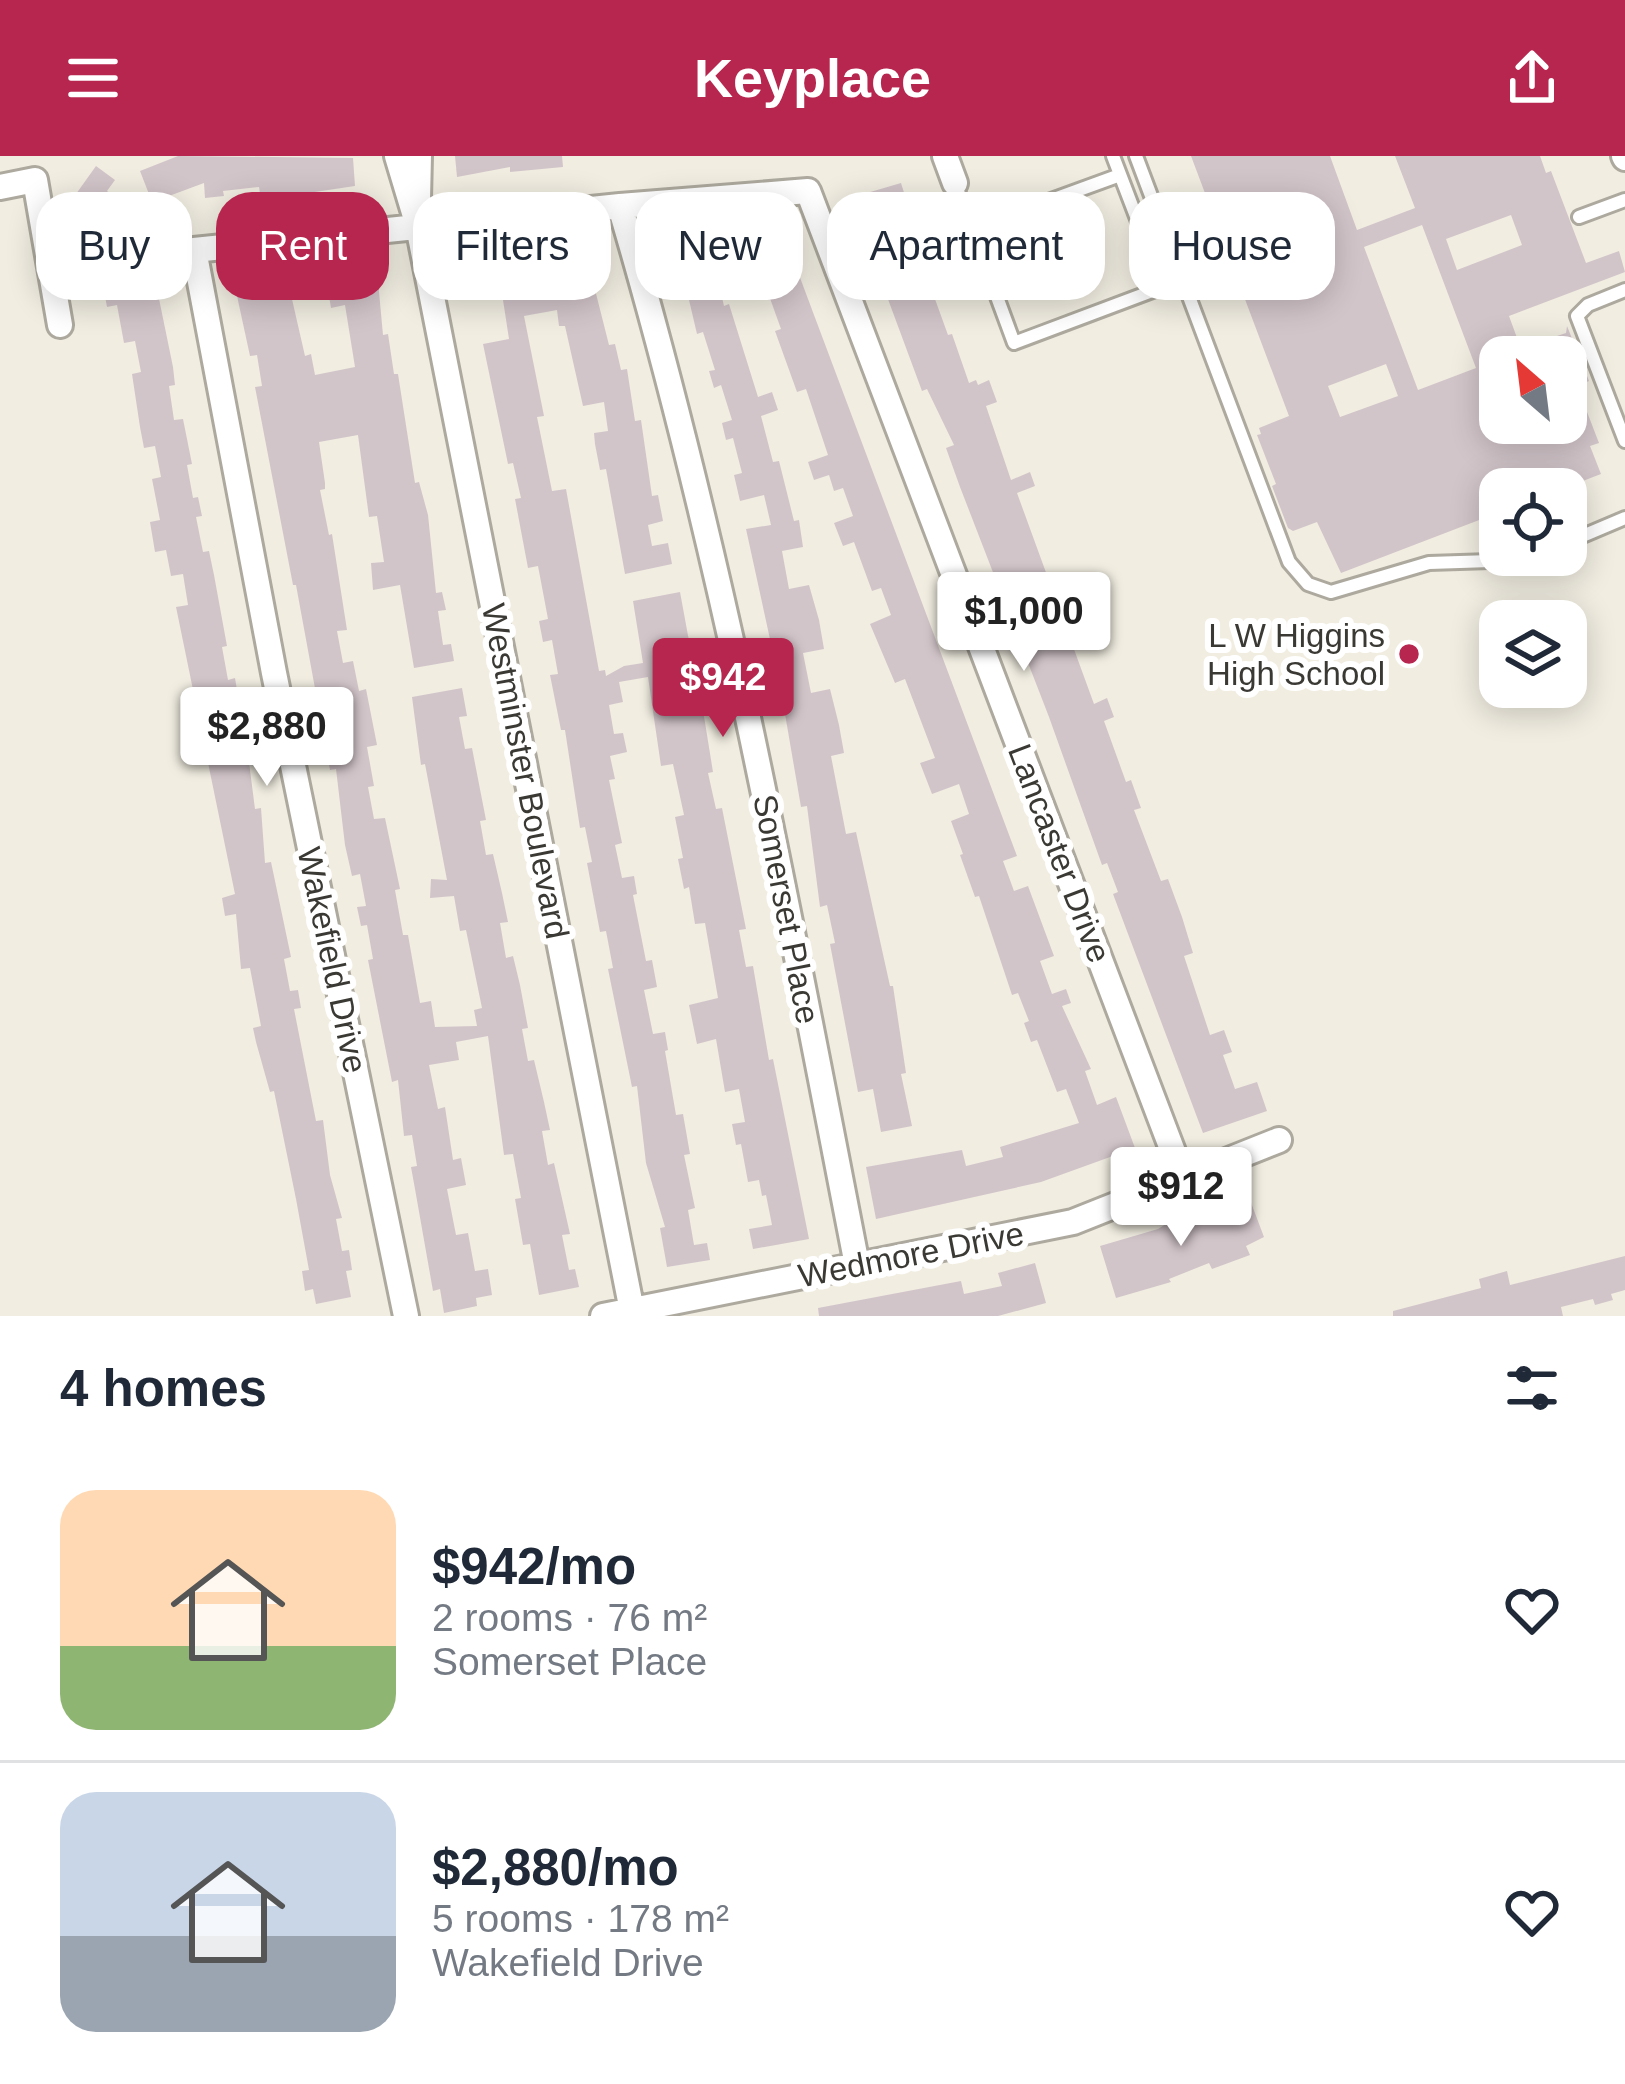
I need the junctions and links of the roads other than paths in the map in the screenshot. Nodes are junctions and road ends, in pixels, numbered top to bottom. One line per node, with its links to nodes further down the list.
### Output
1 (397, 156): 15 (street, Westminster Boulevard)
2 (419, 156): 9 (street, Westminster Boulevard)
3 (945, 156): 7 (street)
4 (1113, 156): 6 (lane)
5 (1136, 156): 25 (lane)
6 (1120, 175): 11 (lane); 20 (lane)
7 (955, 182): 10 (lane)
8 (0, 187): 21 (street)
9 (418, 192)
10 (959, 192)
11 (1073, 192)
12 (1625, 200): 16 (lane)
13 (620, 206): 14 (street); 27 (street, Lancaster Drive); 28 (street, Somerset Place)
14 (611, 207)
15 (413, 209)
16 (1580, 217)
17 (413, 227): 30 (street, Wakefield Drive)
18 (1625, 290): 22 (lane)
19 (433, 300): 29 (street, Westminster Boulevard)
20 (998, 300)
21 (60, 325)
22 (1625, 441)
23 (1625, 518): 24 (lane)
24 (1587, 534)
25 (1479, 561)
26 (1279, 1141): 27 (street, Wedmore Drive)
27 (1183, 1178): 28 (street, Wedmore Drive)
28 (857, 1265): 29 (street, Wedmore Drive)
29 (633, 1313): 31 (street, Wedmore Drive)
30 (406, 1316)
31 (603, 1316)

